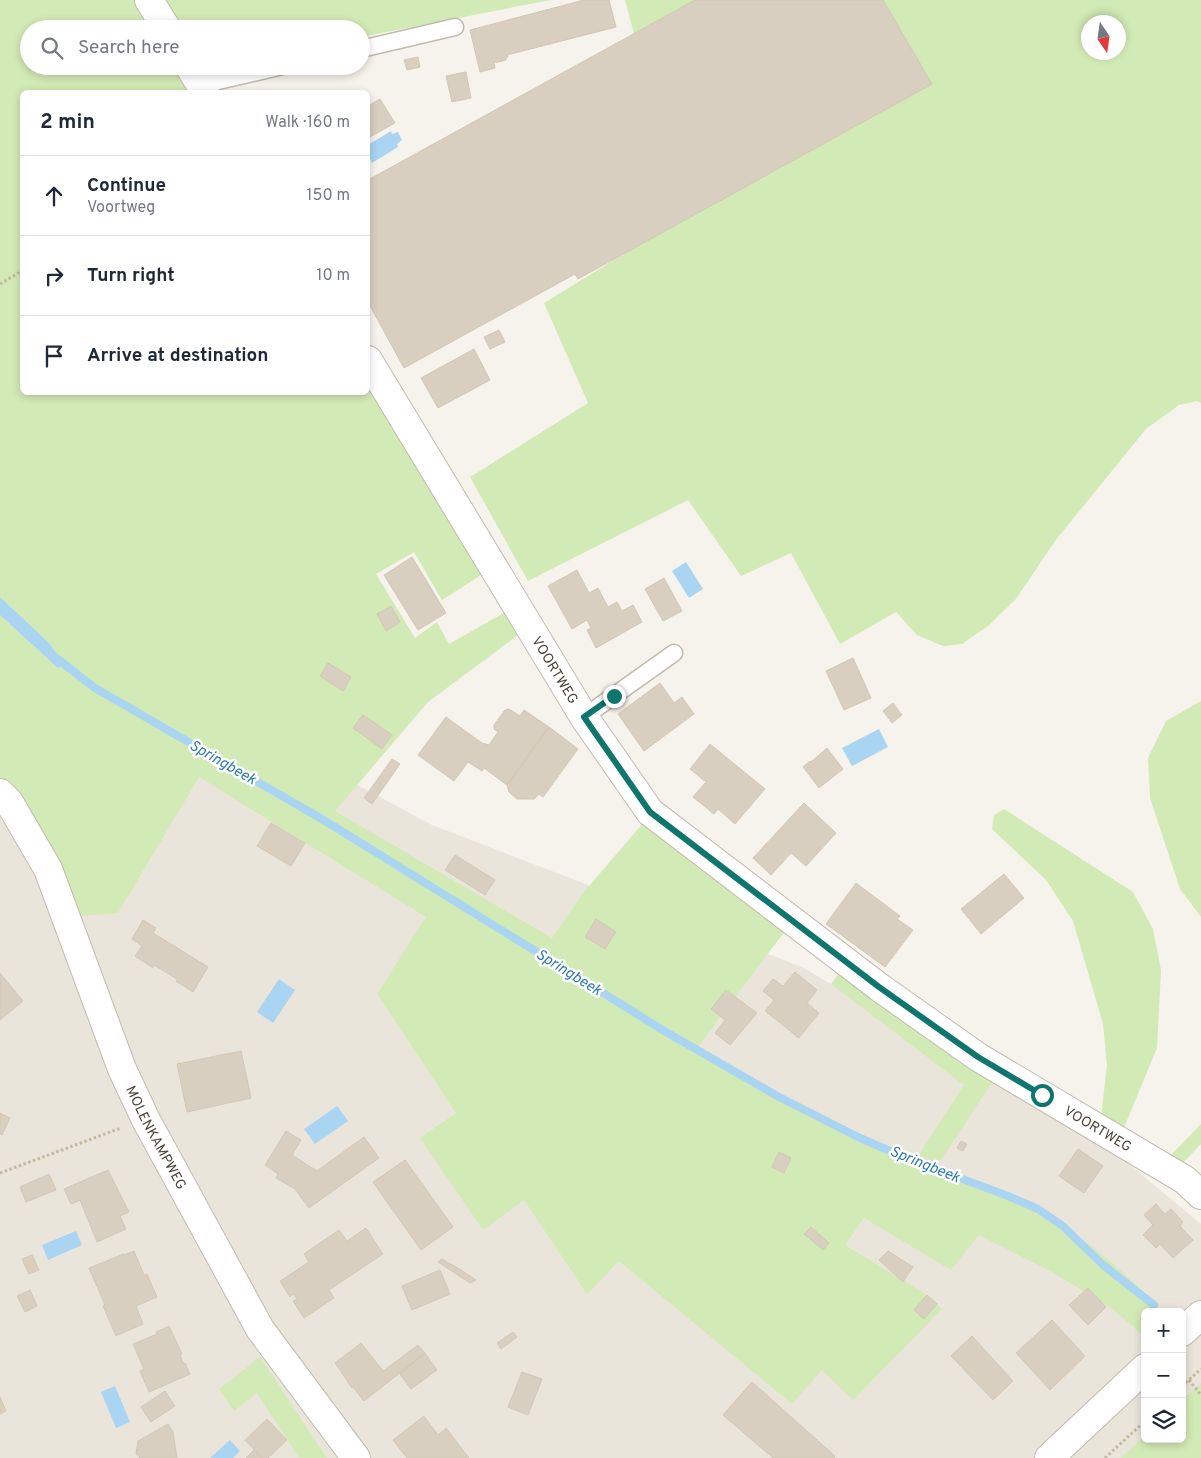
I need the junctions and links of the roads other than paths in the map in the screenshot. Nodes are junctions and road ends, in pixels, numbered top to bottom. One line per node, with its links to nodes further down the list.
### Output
1 (149, 0): 2 (street)
2 (161, 20)
3 (455, 27): 4 (lane)
4 (370, 47)
5 (232, 75): 6 (lane)
6 (198, 81)
7 (370, 363): 9 (street, VOORTWEG)
8 (674, 653): 9 (lane)
9 (584, 717): 11 (street, VOORTWEG)
10 (0, 793): 15 (street, MOLENKAMPWEG)
11 (1201, 1195)
12 (1201, 1314): 13 (street)
13 (1186, 1328)
14 (1141, 1372): 16 (street)
15 (356, 1458)
16 (1049, 1458)

